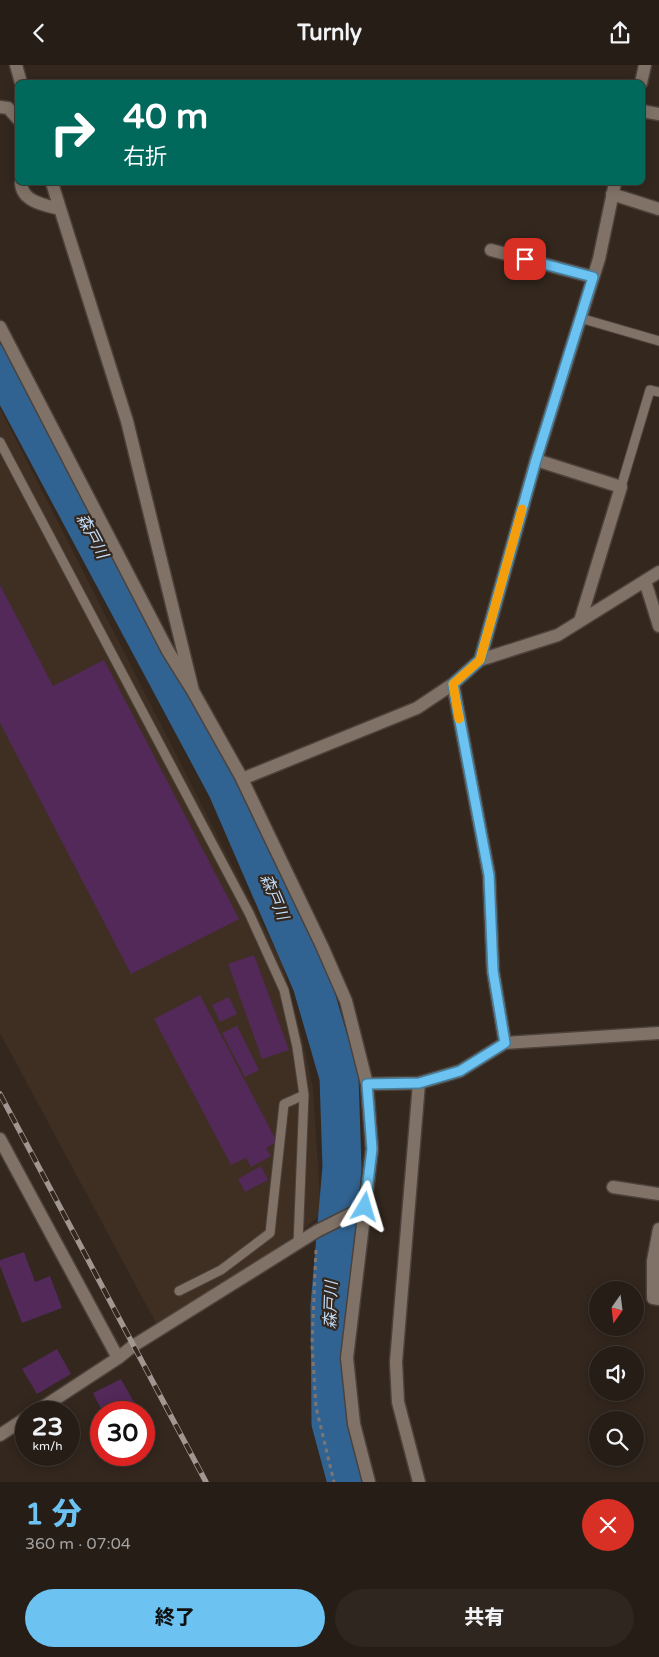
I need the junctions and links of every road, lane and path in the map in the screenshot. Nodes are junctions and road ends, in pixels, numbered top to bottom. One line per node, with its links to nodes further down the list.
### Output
1 (16, 65): 3 (street)
2 (645, 65): 4 (street)
3 (21, 80)
4 (642, 80)
5 (0, 107): 8 (street)
6 (645, 112): 7 (street)
7 (659, 114)
8 (15, 116)
9 (22, 185): 12 (street)
10 (53, 185): 12 (street)
11 (614, 188): 13 (street); 15 (street)
12 (60, 209): 29 (street)
13 (659, 209)
14 (491, 250): 15 (street)
15 (593, 277): 16 (street)
16 (580, 318): 18 (lane); 21 (street)
17 (0, 327): 29 (street)
18 (659, 341)
19 (659, 392): 22 (lane)
20 (0, 442): 35 (lane)
21 (536, 460): 22 (street); 27 (street)
22 (621, 487): 25 (street)
23 (659, 572): 24 (street)
24 (645, 581): 25 (street); 26 (street)
25 (580, 621): 27 (street)
26 (659, 626)
27 (480, 660): 28 (street)
28 (453, 684): 30 (street); 32 (street)
29 (193, 691): 30 (street)
30 (244, 782): 34 (street)
31 (659, 1033): 32 (street)
32 (505, 1043): 33 (street)
33 (419, 1083): 34 (street); 51 (street)
34 (367, 1084): 39 (street)
35 (304, 1095): 42 (lane); 43 (lane)
36 (0, 1139): 45 (street)
37 (613, 1187): 38 (street)
38 (659, 1194)
39 (365, 1207): 41 (street); 50 (street)
40 (659, 1229): 44 (street)
41 (317, 1231): 42 (street); 49 (path)
42 (298, 1244): 45 (street)
43 (179, 1291)
44 (659, 1299)
45 (118, 1358): 46 (street)
46 (52, 1401)
47 (15, 1425): 48 (street)
48 (0, 1435)
49 (334, 1482)
50 (369, 1482)
51 (419, 1482)

